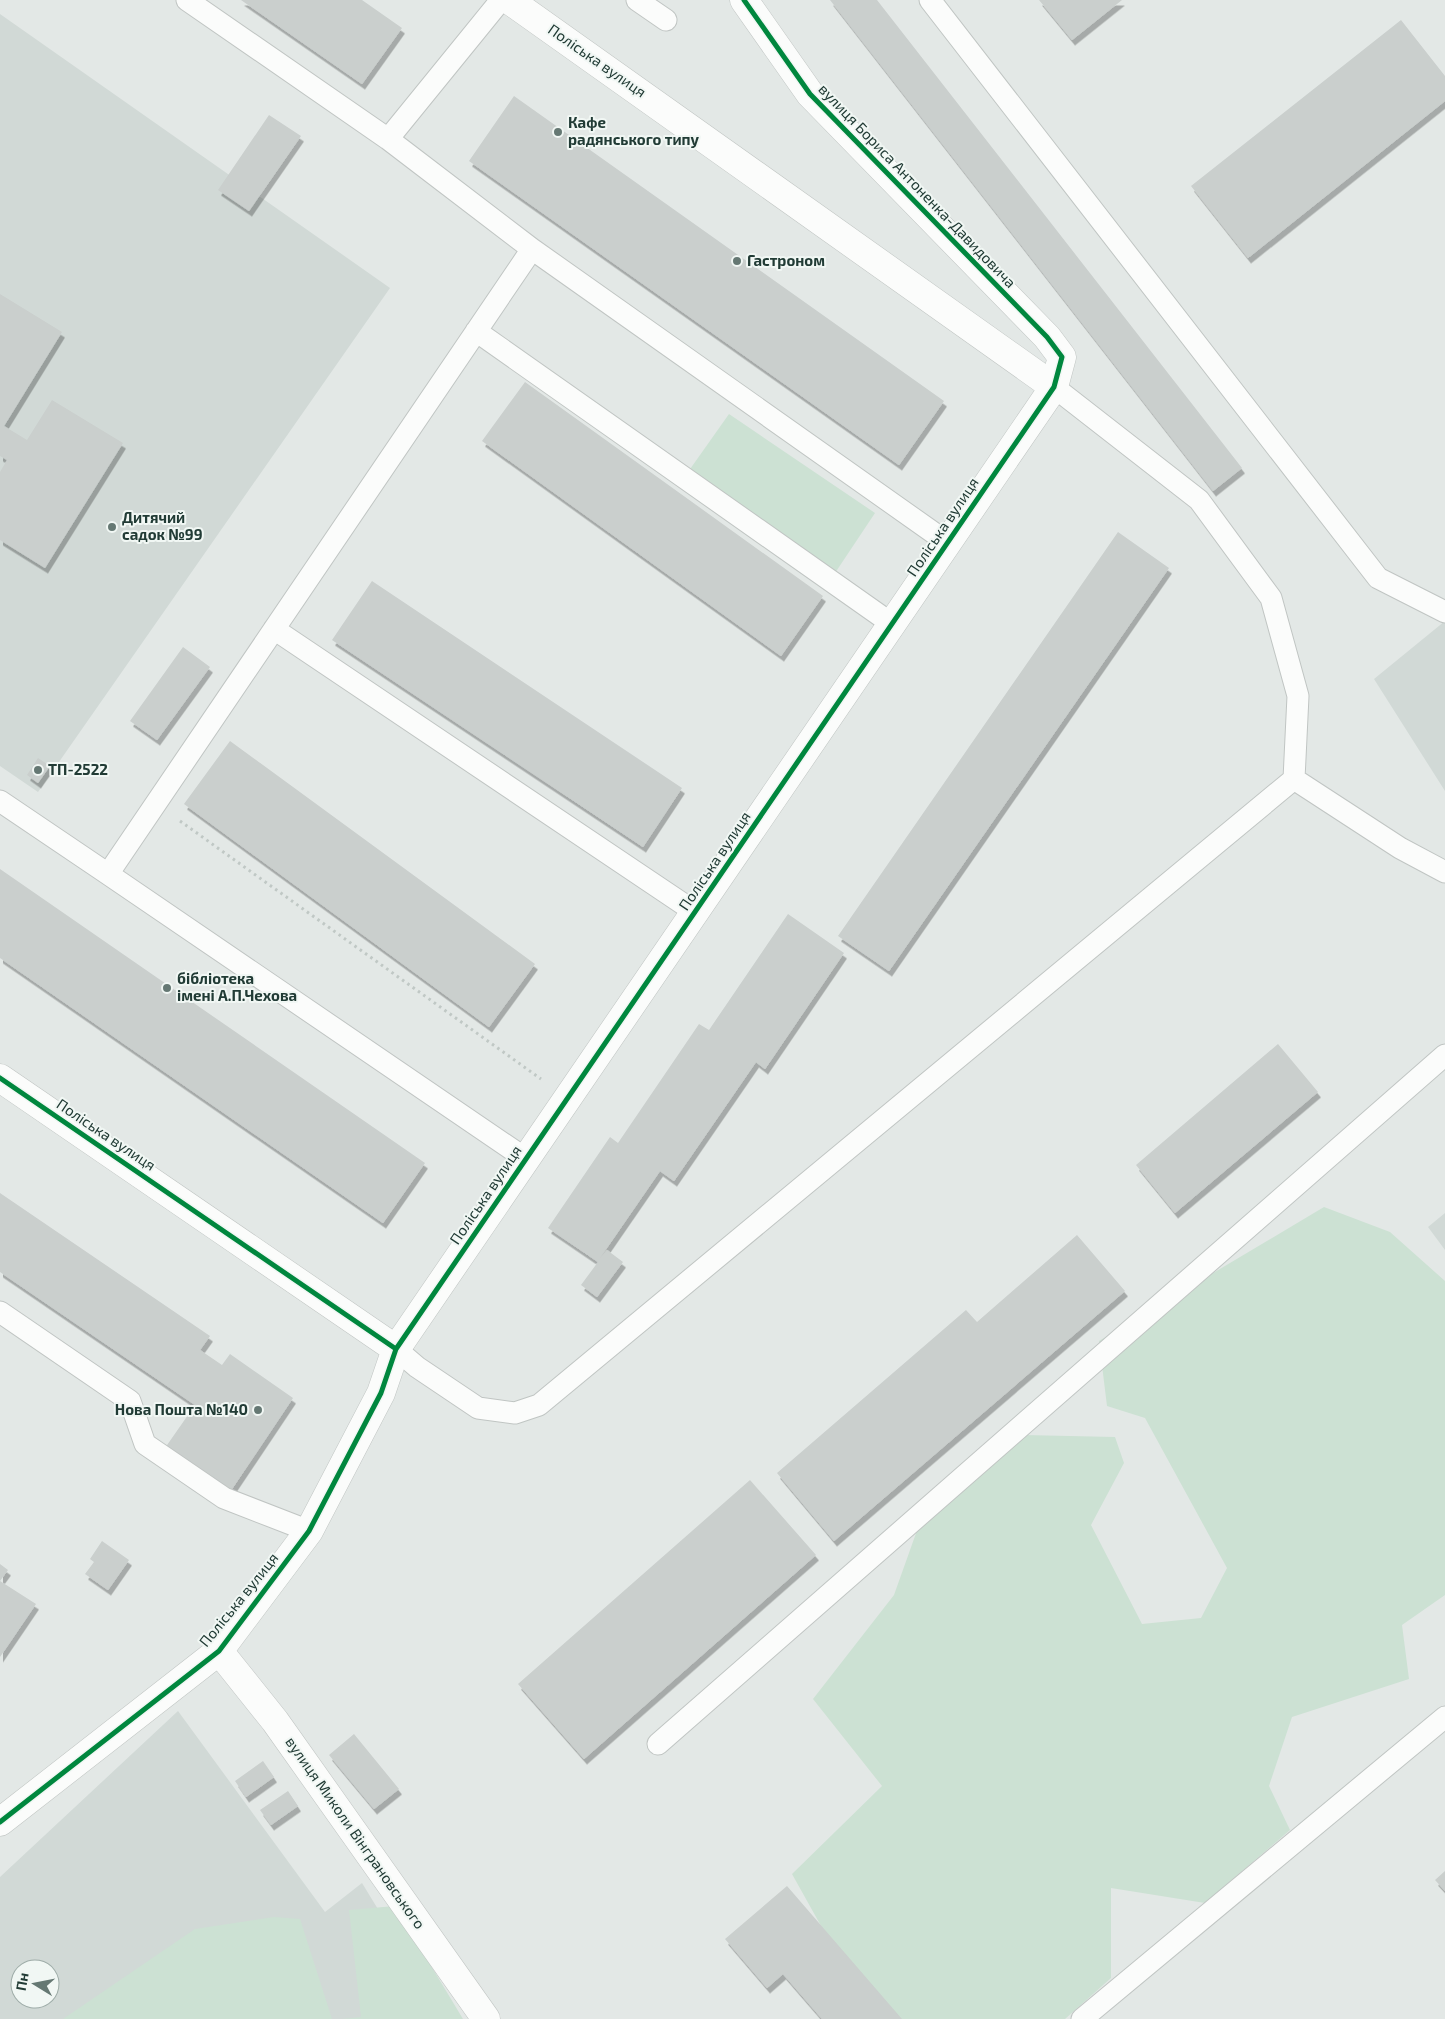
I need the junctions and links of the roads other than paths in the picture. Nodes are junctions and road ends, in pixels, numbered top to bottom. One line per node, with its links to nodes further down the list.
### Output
1 (187, 0): 8 (lane)
2 (501, 0): 8 (lane)
3 (509, 0): 11 (street, Поліська вулиця)
4 (637, 0): 7 (lane)
5 (744, 0): 11 (street, вулиця Бориса Антоненка-Давидовича)
6 (930, 0): 13 (lane)
7 (666, 20)
8 (388, 139): 9 (lane)
9 (532, 249): 10 (lane); 12 (lane)
10 (476, 331): 14 (lane); 15 (lane)
11 (1054, 387): 12 (street, Поліська вулиця); 16 (lane)
12 (948, 542): 14 (street, Поліська вулиця)
13 (1445, 612)
14 (892, 624): 20 (street, Поліська вулиця)
15 (274, 629): 19 (lane); 20 (lane)
16 (1294, 779): 18 (lane); 25 (lane)
17 (0, 801): 19 (lane)
18 (1445, 872)
19 (108, 874): 23 (lane)
20 (695, 912): 23 (street, Поліська вулиця)
21 (1445, 1055): 29 (lane)
22 (0, 1078): 25 (street, Поліська вулиця)
23 (526, 1159): 25 (street, Поліська вулиця)
24 (0, 1312): 26 (lane)
25 (396, 1349): 26 (street, Поліська вулиця)
26 (309, 1531): 27 (street, Поліська вулиця)
27 (219, 1651): 30 (street, Поліська вулиця); 31 (street, вулиця Миколи Вінграновського)
28 (1445, 1717): 32 (lane)
29 (658, 1744)
30 (0, 1822)
31 (486, 2019)
32 (1082, 2019)

